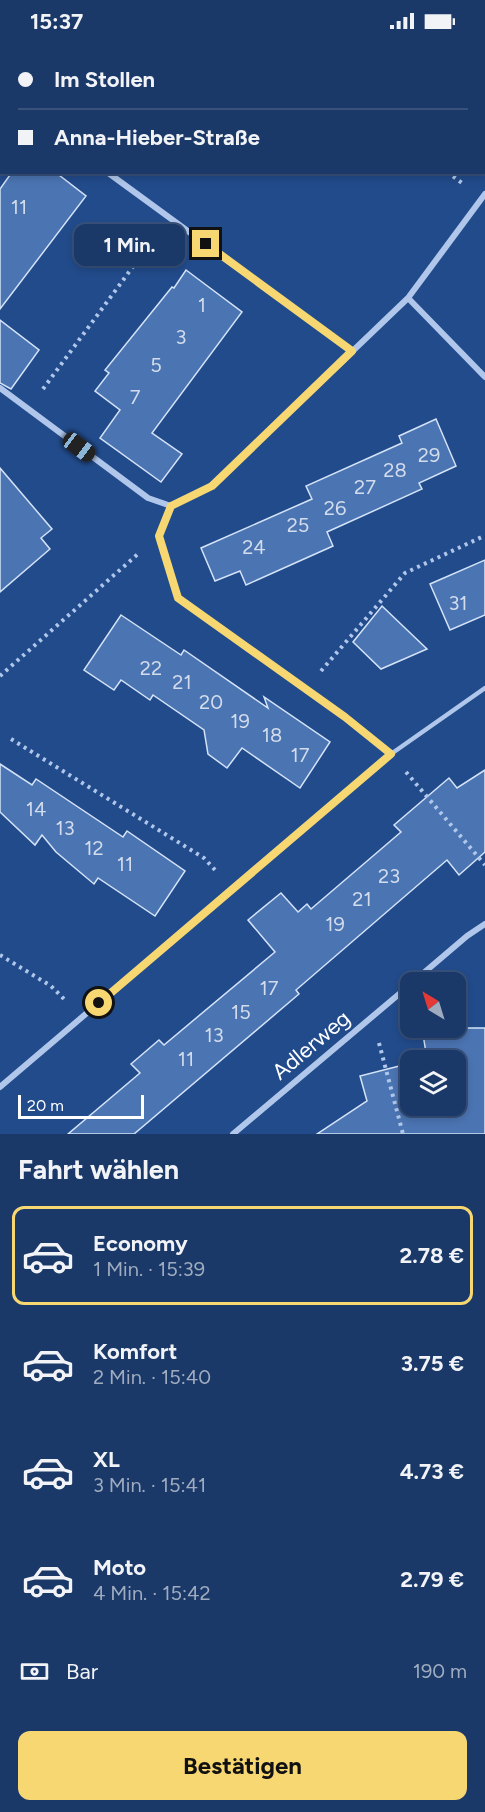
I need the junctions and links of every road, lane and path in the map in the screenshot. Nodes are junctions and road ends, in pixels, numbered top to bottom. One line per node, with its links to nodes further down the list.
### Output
1 (110, 174): 3 (street)
2 (485, 194): 4 (street)
3 (169, 218): 5 (street); 8 (path)
4 (408, 298): 5 (street); 6 (street)
5 (352, 351): 9 (street)
6 (485, 377)
7 (0, 388): 8 (street)
8 (28, 409): 9 (street)
9 (171, 506): 10 (street)
10 (159, 536): 12 (path); 14 (street)
11 (484, 536): 14 (path)
12 (0, 675)
13 (485, 688): 16 (lane)
14 (305, 690): 16 (street)
15 (11, 739): 18 (path)
16 (391, 754): 17 (path); 18 (street)
17 (485, 865)
18 (232, 890): 23 (street)
19 (485, 924): 21 (street, Adlerweg)
20 (0, 955): 23 (path)
21 (425, 972)
22 (400, 993): 24 (street, Adlerweg)
23 (82, 1017): 25 (street)
24 (365, 1023): 26 (street, Adlerweg); 27 (path)
25 (0, 1087)
26 (233, 1134)
27 (403, 1134)

